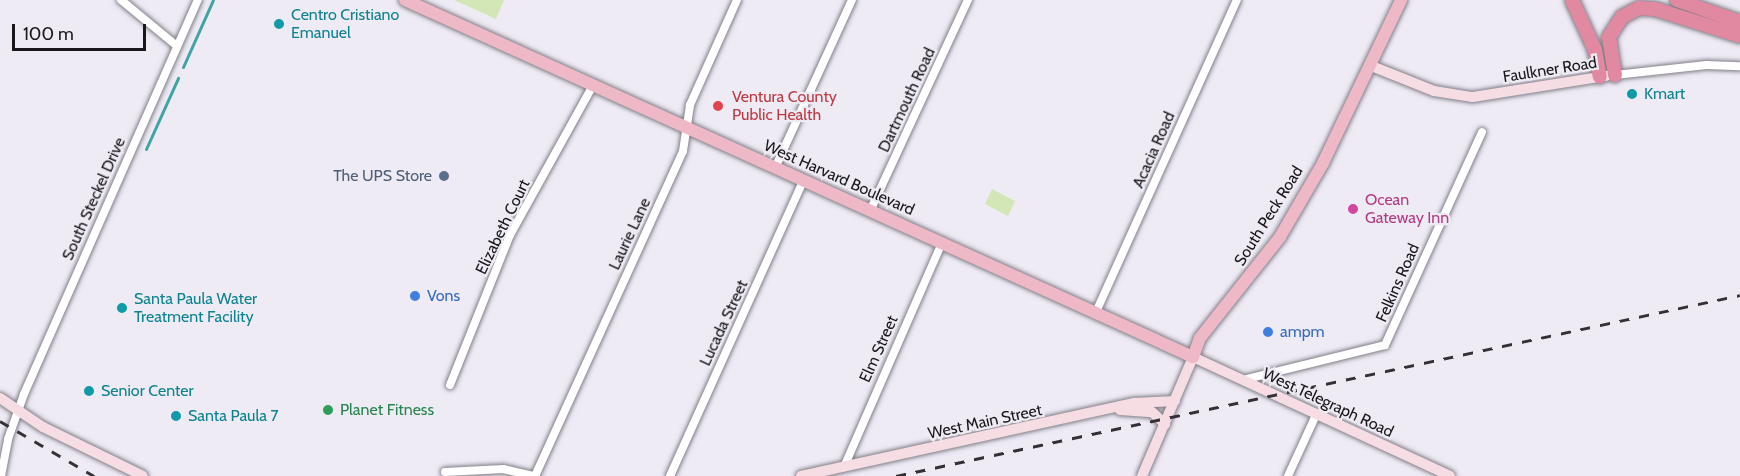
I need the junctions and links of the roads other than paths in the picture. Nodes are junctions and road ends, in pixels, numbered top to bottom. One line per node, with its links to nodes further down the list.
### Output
1 (122, 0): 13 (street)
2 (198, 0): 13 (street, South Steckel Drive)
3 (405, 0): 18 (main road, West Harvard Boulevard)
4 (737, 0): 19 (street, Laurie Lane)
5 (852, 0): 21 (street)
6 (968, 0): 23 (street, Dartmouth Road)
7 (1237, 0): 25 (street, Acacia Road)
8 (1401, 0): 14 (main road, South Peck Road)
9 (1572, 0): 17 (highway)
10 (1677, 0): 11 (highway)
11 (1740, 22)
12 (1740, 36): 16 (highway)
13 (177, 46): 31 (street, South Steckel Drive)
14 (1369, 65): 17 (street, Faulkner Road); 26 (main road, South Peck Road)
15 (1740, 66): 16 (street, Faulkner Road)
16 (1615, 75): 17 (street, Faulkner Road)
17 (1600, 77)
18 (592, 85): 19 (main road, West Harvard Boulevard); 28 (street, Elizabeth Court)
19 (688, 126): 21 (main road, West Harvard Boulevard); 39 (street, Laurie Lane)
20 (1482, 132): 27 (street, Felkins Road)
21 (775, 168): 22 (main road, West Harvard Boulevard)
22 (803, 181): 23 (main road, West Harvard Boulevard); 40 (street, Lucada Street)
23 (870, 211): 24 (main road, West Harvard Boulevard)
24 (942, 243): 25 (main road, West Harvard Boulevard); 35 (street, Elm Street)
25 (1096, 312): 26 (main road, West Harvard Boulevard)
26 (1194, 357): 27 (street, West Telegraph Road); 30 (street, South Peck Road)
27 (1243, 380): 33 (street, West Telegraph Road)
28 (450, 385)
29 (0, 398): 31 (street)
30 (1175, 401): 32 (street, West Main Street); 34 (street, South Peck Road)
31 (19, 410): 37 (street, South Steckel Drive); 38 (street)
32 (1107, 410): 34 (street); 35 (street, West Main Street)
33 (1317, 413): 43 (street); 44 (street, West Telegraph Road)
34 (1165, 423): 42 (street, South Peck Road)
35 (844, 467): 41 (street, West Main Street)
36 (445, 472): 39 (street)
37 (1, 476)
38 (143, 476)
39 (534, 476)
40 (670, 476)
41 (801, 476)
42 (1142, 476)
43 (1288, 476)
44 (1450, 476)

